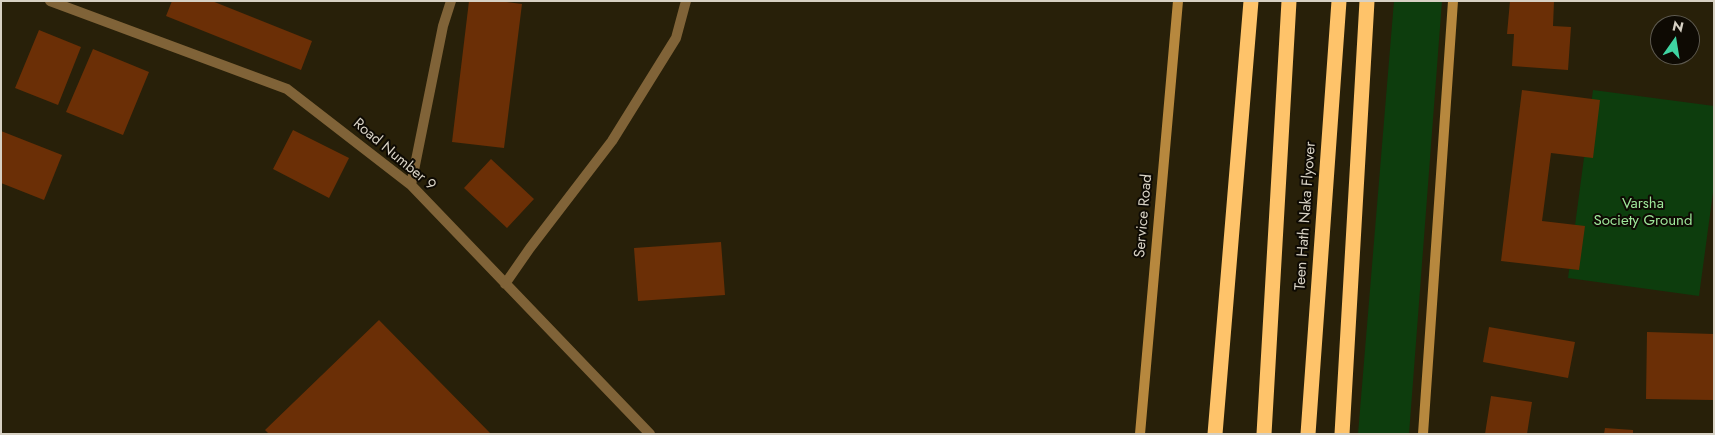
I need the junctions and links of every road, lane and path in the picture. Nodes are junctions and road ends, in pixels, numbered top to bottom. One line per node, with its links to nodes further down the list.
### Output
1 (50, 1): 10 (street, Road Number 9)
2 (451, 1): 10 (street)
3 (686, 1): 11 (street)
4 (1178, 1): 13 (street, Service Road)
5 (1251, 1): 14 (highway)
6 (1289, 1): 15 (highway, Teen Hath Naka Flyover)
7 (1339, 1): 16 (highway, Teen Hath Naka Flyover)
8 (1367, 1): 17 (highway)
9 (1453, 1): 18 (street)
10 (411, 185): 11 (street, Road Number 9)
11 (505, 284): 12 (street, Road Number 9)
12 (650, 434)
13 (1140, 434)
14 (1215, 434)
15 (1264, 434)
16 (1308, 434)
17 (1342, 434)
18 (1424, 434)

